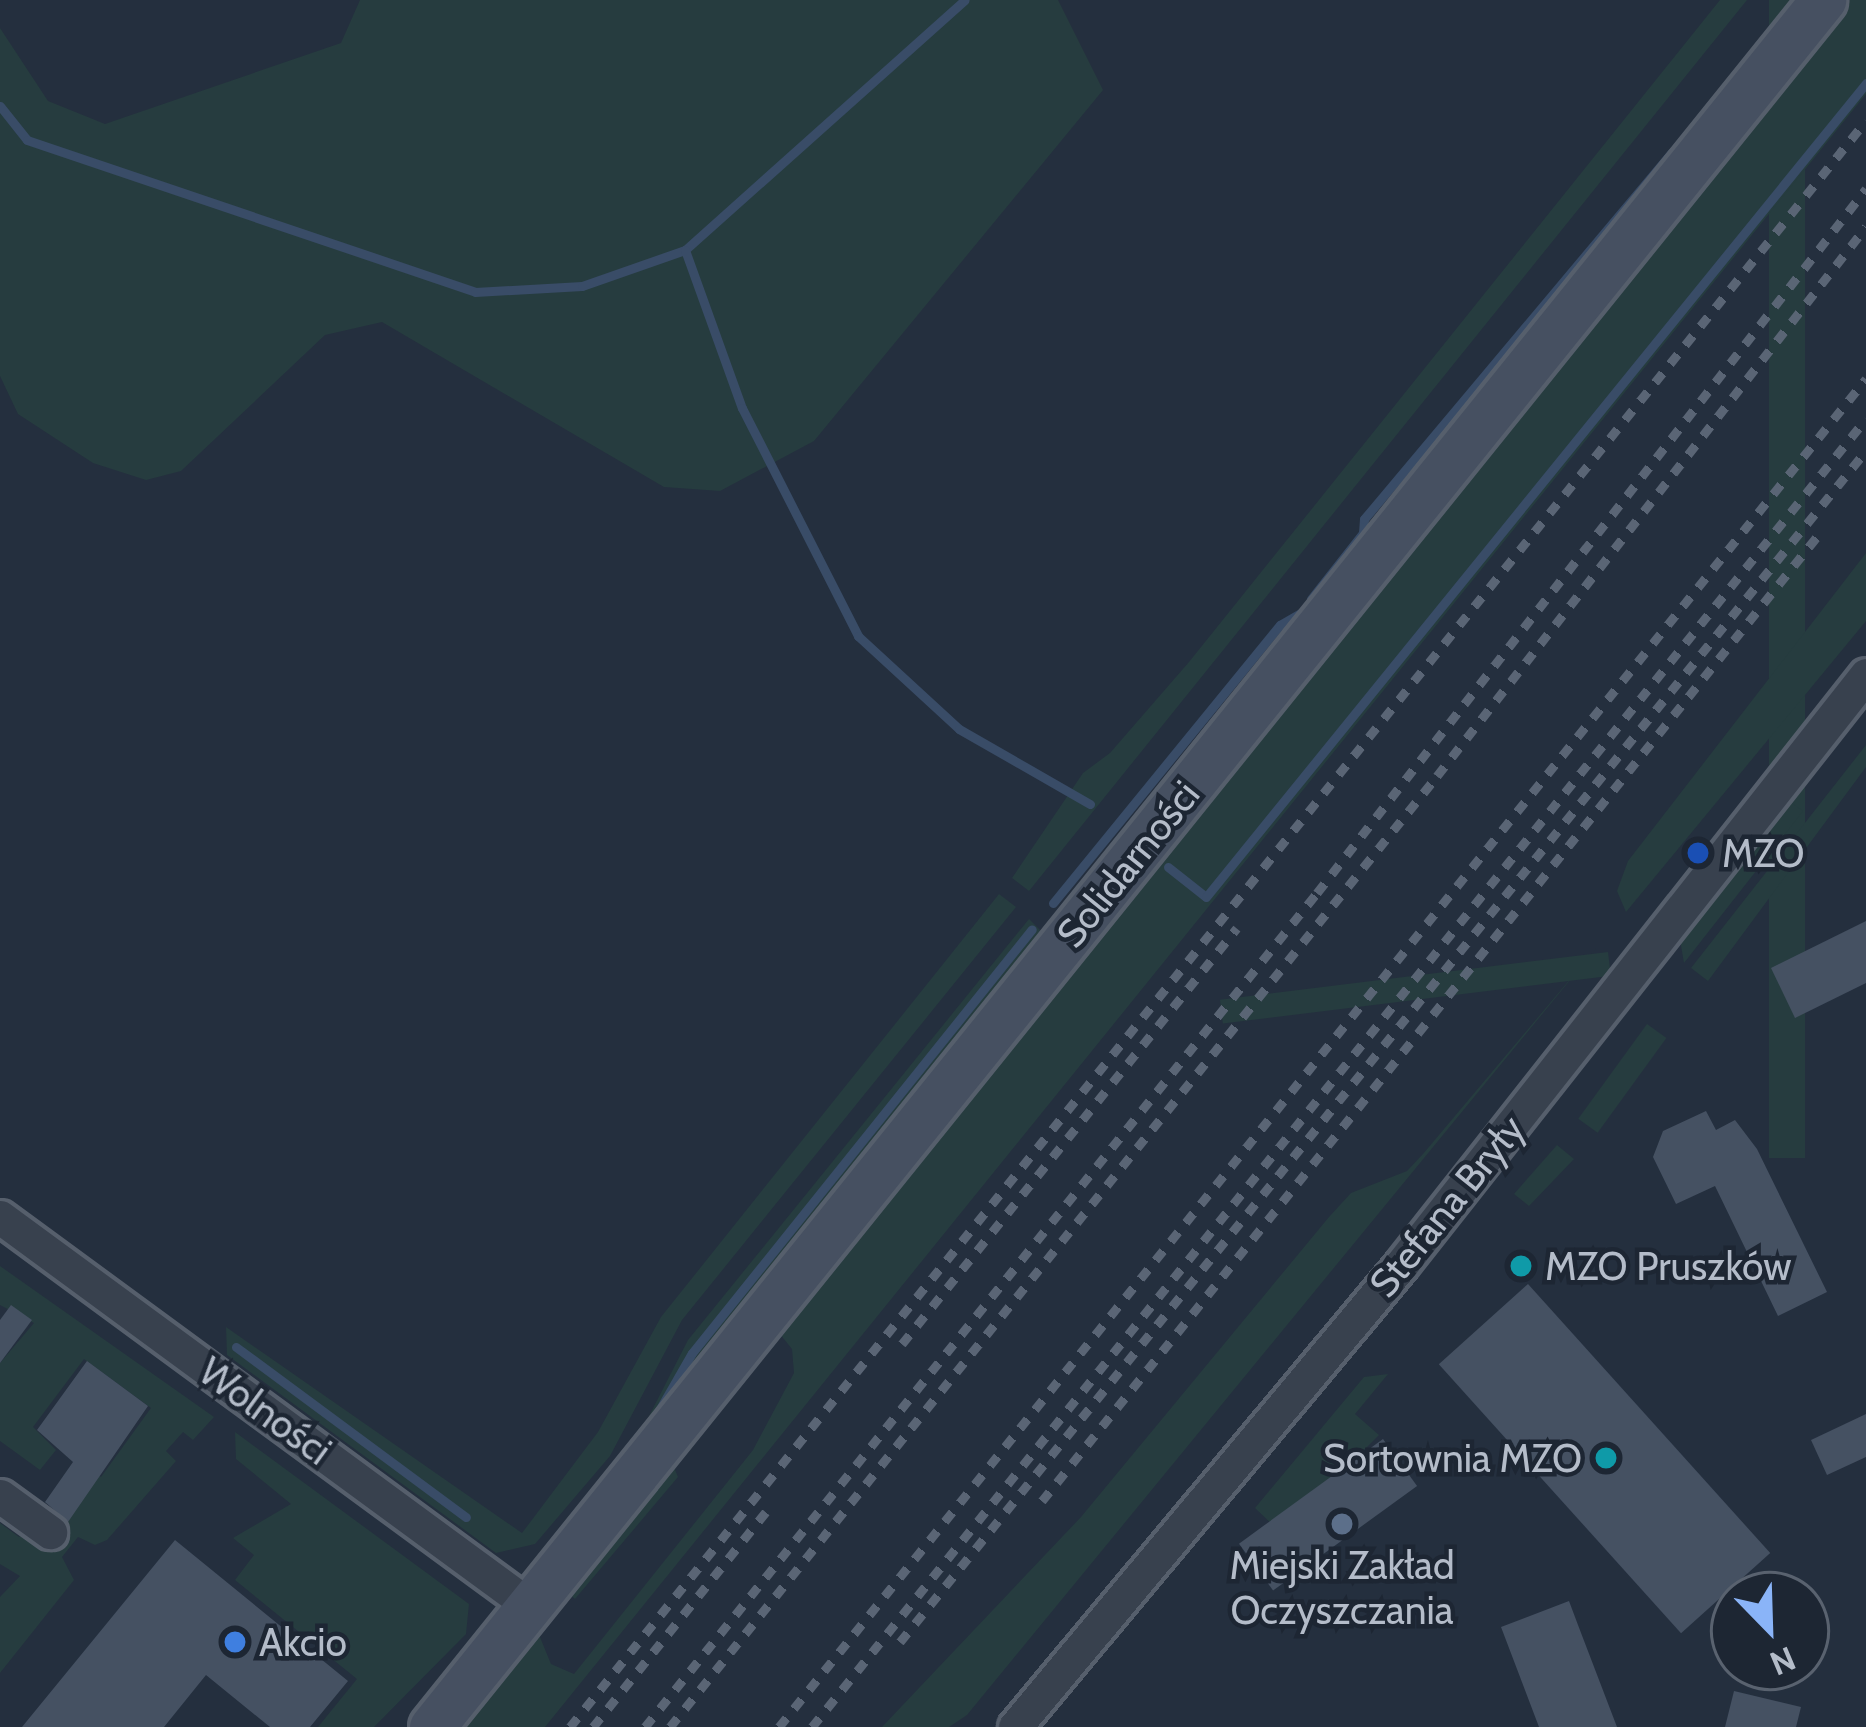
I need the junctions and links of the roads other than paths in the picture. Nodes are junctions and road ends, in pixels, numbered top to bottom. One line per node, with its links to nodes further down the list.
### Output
1 (1822, 0): 6 (street, Solidarności)
2 (1866, 675): 8 (street, Stefana Bryły)
3 (0, 1217): 6 (street, Wolności)
4 (0, 1496): 5 (street)
5 (50, 1532)
6 (530, 1606): 7 (street, Solidarności)
7 (432, 1727)
8 (1015, 1727)

